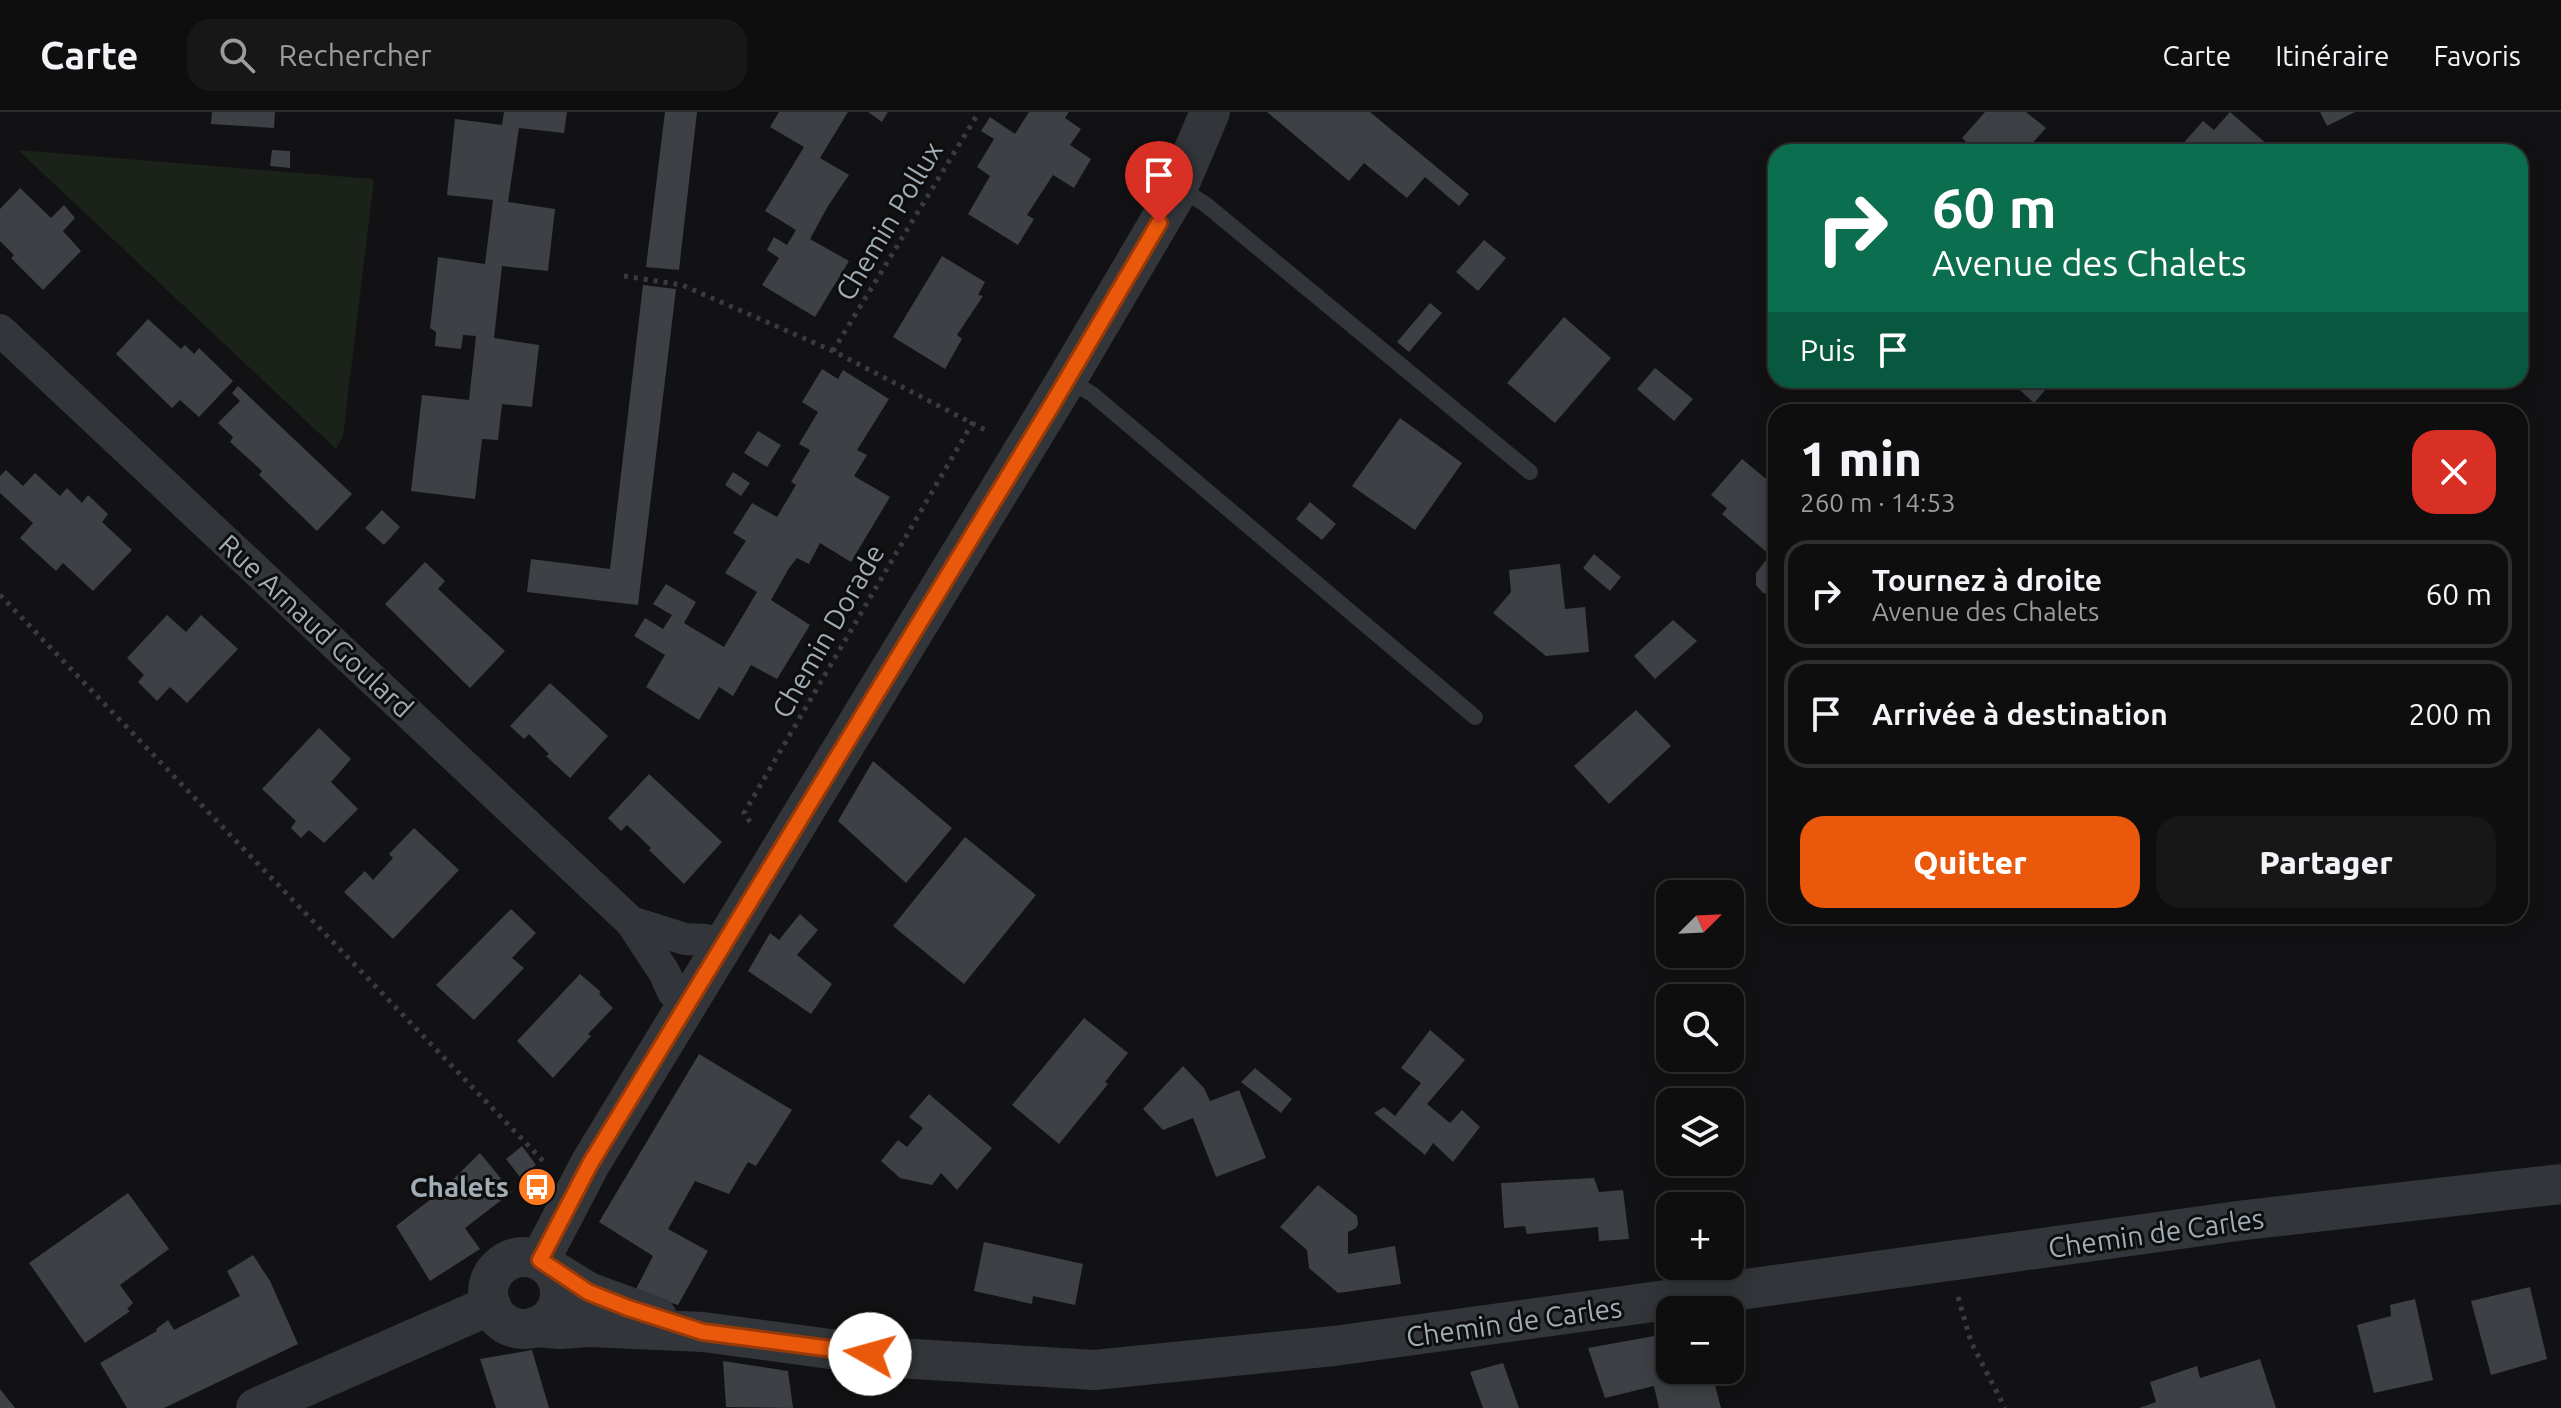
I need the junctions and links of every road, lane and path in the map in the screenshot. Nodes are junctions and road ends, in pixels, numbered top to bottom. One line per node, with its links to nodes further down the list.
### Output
1 (979, 112): 6 (path, Chemin Pollux)
2 (1210, 112): 3 (street)
3 (1178, 187): 7 (street); 10 (lane)
4 (624, 276): 6 (path)
5 (0, 330): 14 (street, Rue Arnaud Goulard)
6 (833, 351): 8 (path)
7 (1067, 379): 9 (street); 12 (lane)
8 (973, 422): 9 (path); 13 (path, Chemin Dorade)
9 (1022, 454): 13 (street)
10 (1530, 472)
11 (0, 595): 17 (path)
12 (1475, 717)
13 (775, 859): 15 (street)
14 (631, 922): 15 (street, Rue Arnaud Goulard); 16 (street, Rue Arnaud Goulard)
15 (721, 949): 16 (street)
16 (688, 1003): 20 (street)
17 (546, 1164)
18 (2561, 1184): 19 (street, Chemin de Carles)
19 (1950, 1261): 23 (street, Chemin de Carles); 25 (path)
20 (546, 1265): 21 (street); 22 (street); 23 (street, Chemin de Carles)
21 (491, 1305): 22 (street); 24 (street)
22 (534, 1327): 23 (street, Chemin de Carles)
23 (703, 1332)
24 (256, 1408)
25 (2005, 1408)

